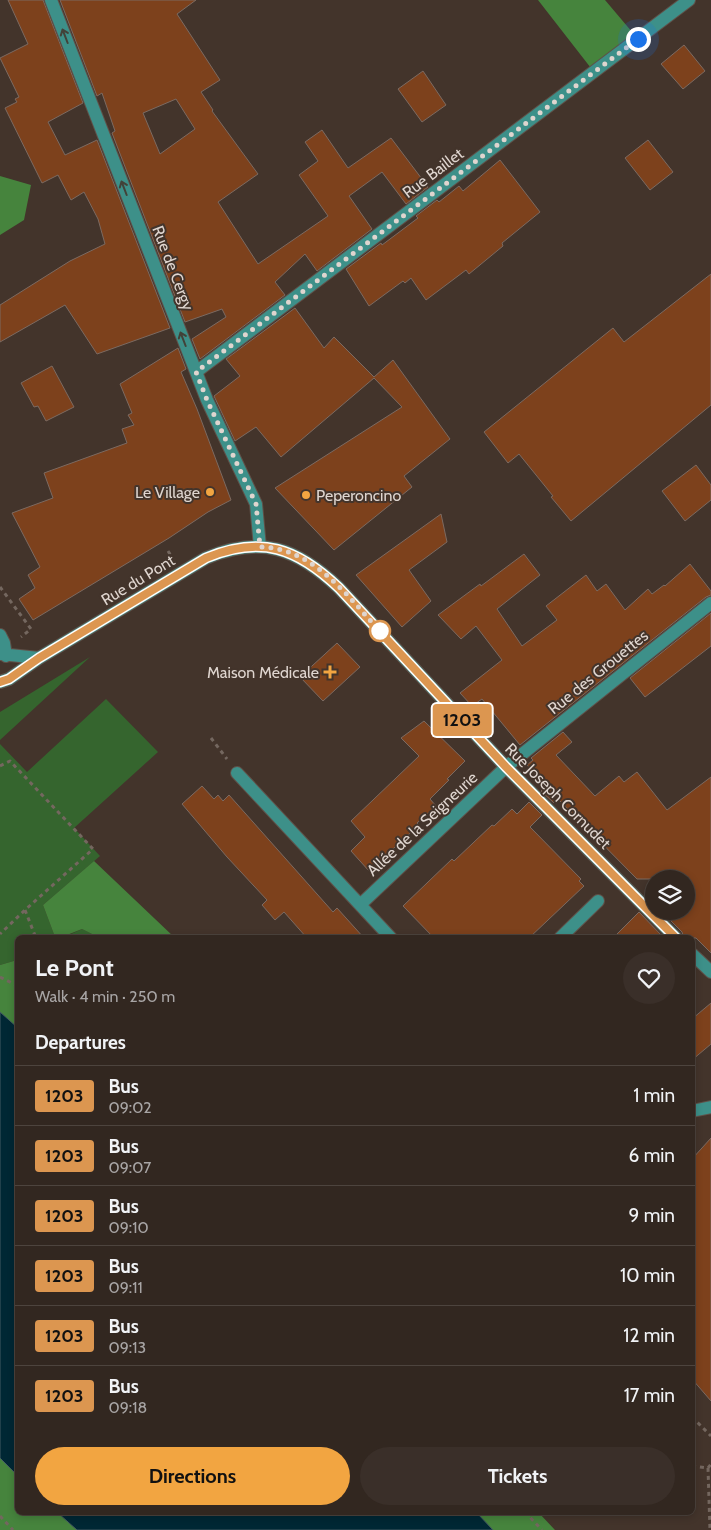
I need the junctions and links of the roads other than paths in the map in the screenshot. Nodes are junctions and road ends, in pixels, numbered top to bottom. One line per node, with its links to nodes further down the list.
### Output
1 (50, 0): 3 (street, Rue de Cergy, one-way to 1)
2 (690, 0): 3 (street, Rue Baillet)
3 (196, 372): 4 (street, Rue de Cergy)
4 (260, 547): 8 (street, Rue du Pont); 10 (street, Rue Joseph Cornudet)
5 (711, 603): 10 (street, Rue des Grouettes)
6 (0, 635): 7 (street)
7 (3, 655): 8 (street)
8 (39, 658): 9 (street, Rue du Pont)
9 (0, 682)
10 (506, 767): 13 (street, Allée de la Seigneurie); 16 (street, Rue Joseph Cornudet)
11 (237, 773): 13 (street)
12 (598, 901): 15 (street)
13 (361, 904): 14 (street)
14 (388, 935)
15 (563, 935)
16 (673, 935)
17 (695, 957): 18 (street)
18 (711, 972)
19 (711, 1107): 20 (street)
20 (695, 1110)

